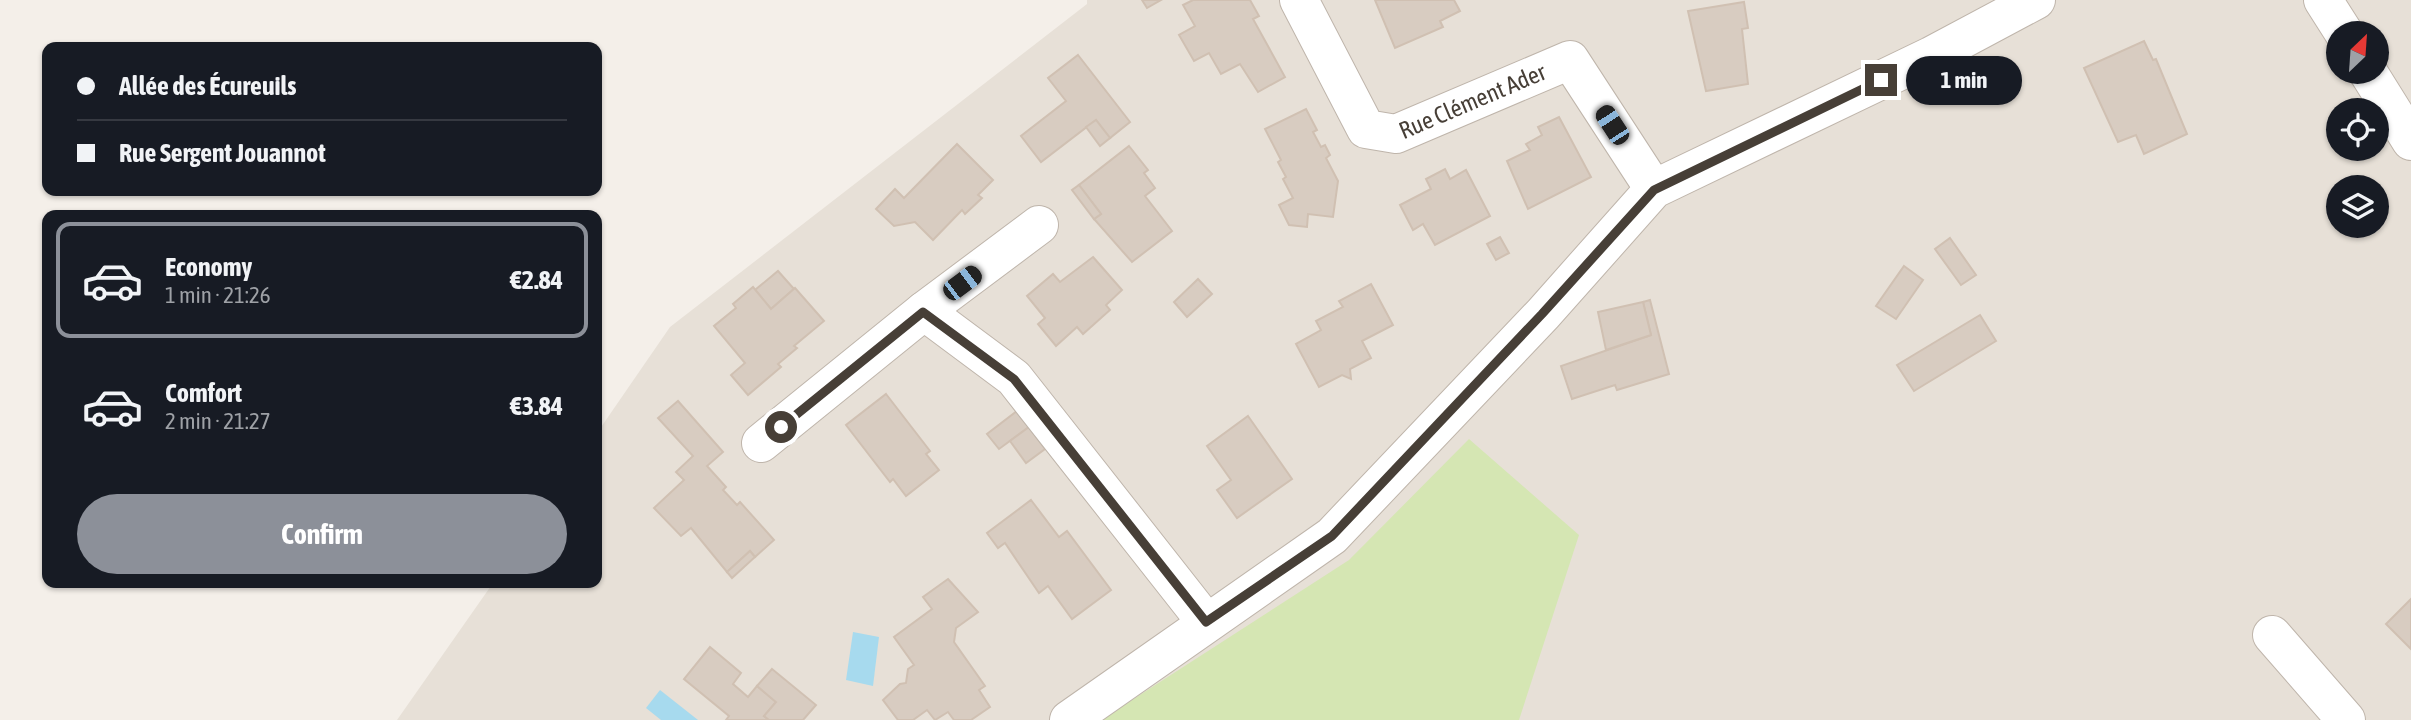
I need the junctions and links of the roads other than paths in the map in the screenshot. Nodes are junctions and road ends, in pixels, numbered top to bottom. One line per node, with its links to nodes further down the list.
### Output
1 (1299, 0): 7 (street, Rue Clément Ader)
2 (2036, 0): 7 (street)
3 (2323, 0): 4 (street)
4 (2336, 21)
5 (2375, 84): 6 (street)
6 (2411, 141)
7 (1654, 190): 11 (street)
8 (1039, 225): 9 (street)
9 (923, 312): 10 (street); 11 (street)
10 (761, 443)
11 (1206, 622): 13 (street)
12 (2272, 635): 14 (street)
13 (1069, 720)
14 (2346, 720)

